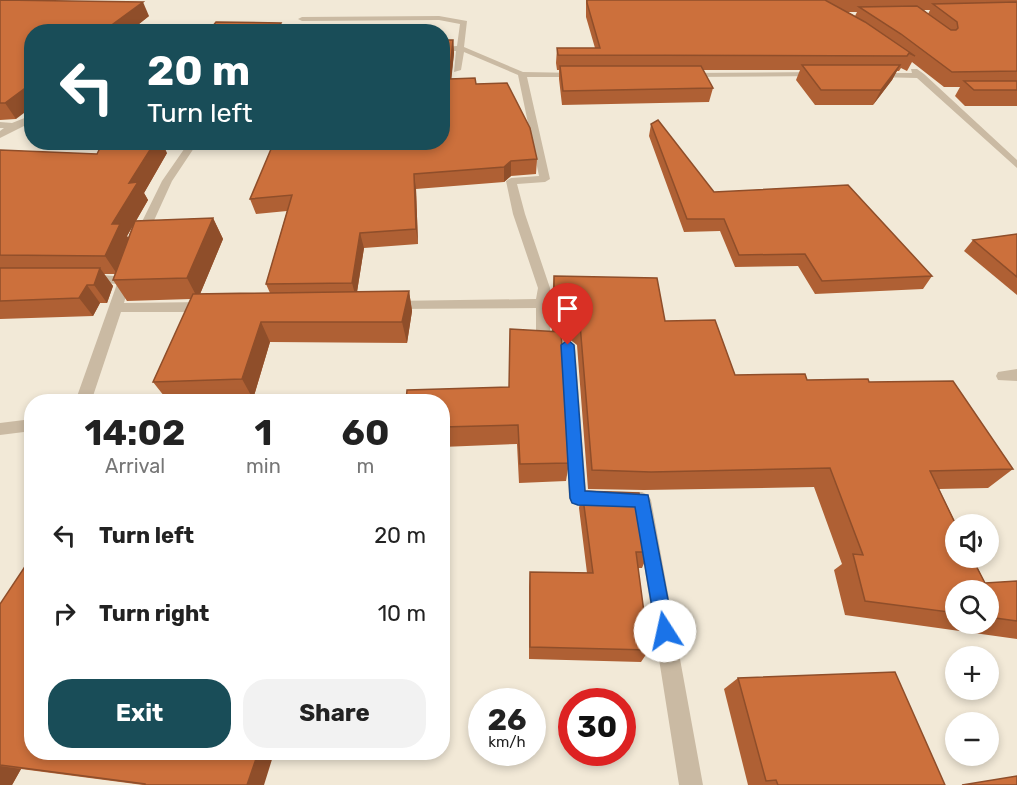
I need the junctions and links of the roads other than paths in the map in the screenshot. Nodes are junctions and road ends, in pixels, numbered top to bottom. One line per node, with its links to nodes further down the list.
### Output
1 (440, 9): 2 (street)
2 (439, 18): 3 (street); 4 (street)
3 (302, 19)
4 (462, 48): 5 (street); 7 (street); 8 (street)
5 (450, 49)
6 (904, 63): 13 (street)
7 (457, 70)
8 (522, 74): 12 (street); 24 (street)
9 (830, 74): 11 (street)
10 (861, 74): 13 (street)
11 (681, 75)
12 (590, 76)
13 (921, 76): 14 (street)
14 (939, 92): 15 (street); 21 (street)
15 (951, 92)
16 (24, 121): 18 (street)
17 (0, 125): 18 (street)
18 (13, 126): 19 (street)
19 (0, 135)
20 (188, 150): 22 (street)
21 (1017, 165)
22 (136, 248)
23 (72, 278): 27 (street)
24 (542, 303): 25 (street); 31 (street)
25 (376, 305)
26 (223, 307): 27 (street)
27 (116, 308): 28 (street)
28 (86, 394)
29 (24, 426): 30 (street)
30 (0, 429)
31 (691, 785)

